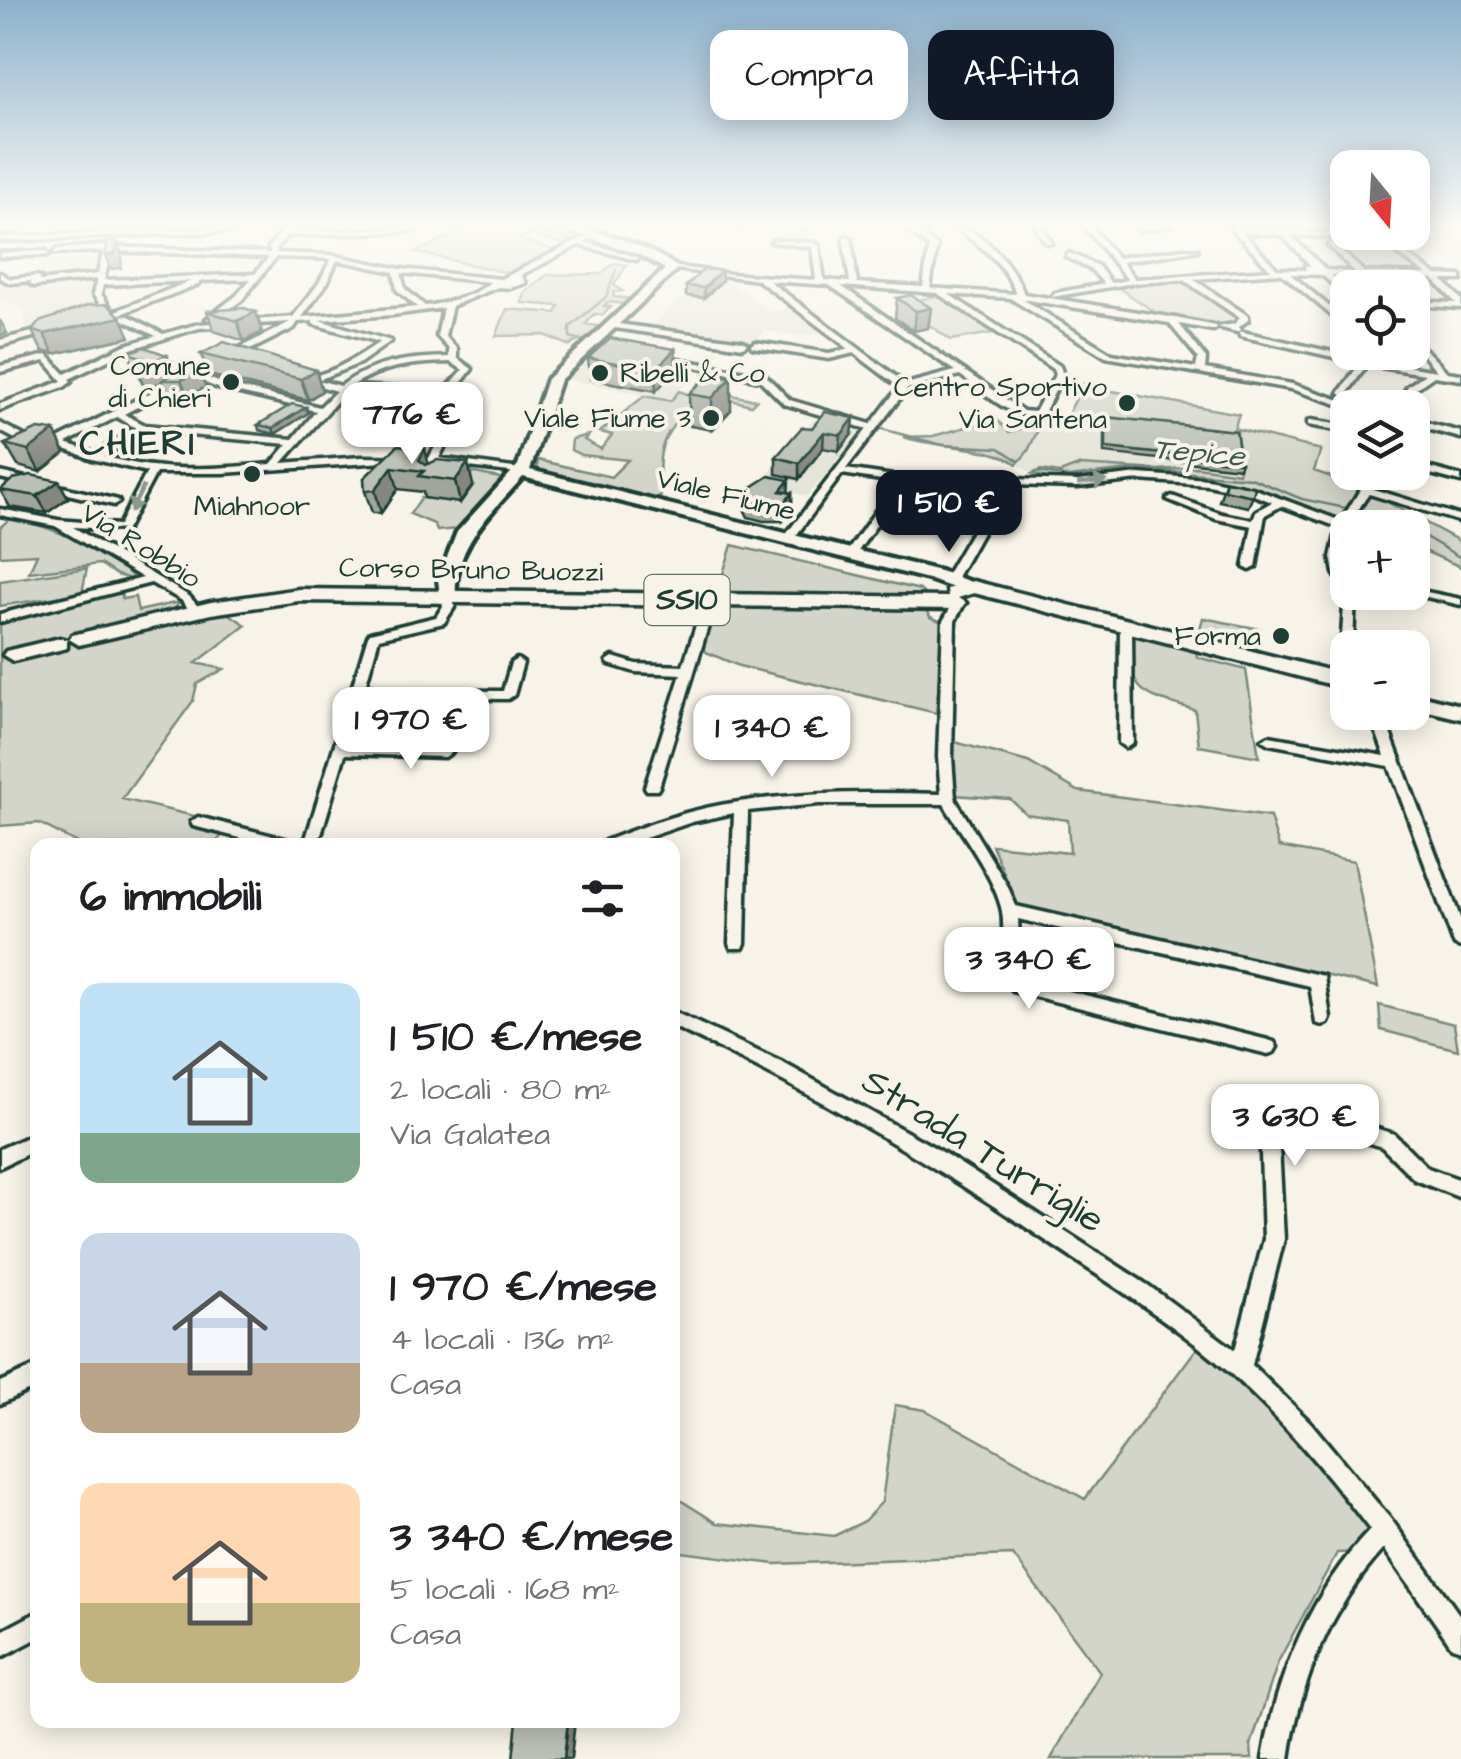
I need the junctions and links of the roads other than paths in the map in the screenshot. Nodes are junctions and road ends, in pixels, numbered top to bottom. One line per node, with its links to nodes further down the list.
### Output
1 (104, 307): 15 (street)
2 (131, 307): 15 (street)
3 (226, 307): 21 (street)
4 (307, 307): 16 (street)
5 (431, 307): 14 (street)
6 (447, 307): 35 (street)
7 (630, 307): 19 (street)
8 (799, 307): 28 (street)
9 (862, 307): 40 (street)
10 (963, 307): 40 (street)
11 (1034, 307): 39 (street)
12 (1097, 307): 18 (street)
13 (1230, 307): 22 (street)
14 (423, 308): 16 (street)
15 (112, 314): 17 (street); 23 (street)
16 (300, 318): 21 (street); 32 (street); 47 (street)
17 (92, 319)
18 (1170, 319): 22 (street); 39 (street)
19 (611, 325): 25 (street); 72 (street)
20 (62, 326): 24 (street)
21 (198, 326): 23 (street)
22 (1229, 330): 30 (street)
23 (160, 335): 27 (street)
24 (0, 343)
25 (744, 344)
26 (755, 345): 28 (street)
27 (128, 346): 42 (street); 45 (street)
28 (856, 350): 48 (street)
29 (18, 354): 34 (street)
30 (1330, 354)
31 (648, 355): 57 (street)
32 (233, 357): 36 (street); 45 (street)
33 (1430, 358): 44 (street)
34 (0, 359)
35 (453, 359): 49 (street); 51 (street)
36 (254, 363)
37 (0, 369): 42 (street)
38 (1408, 370): 41 (street)
39 (1200, 371): 52 (street)
40 (959, 373): 48 (street)
41 (1432, 373): 44 (street); 50 (street)
42 (61, 374): 53 (street)
43 (292, 374): 47 (street)
44 (1445, 375): 46 (street)
45 (192, 377): 54 (street); 55 (street)
46 (1461, 377)
47 (310, 380): 49 (street)
48 (904, 386): 57 (street)
49 (336, 388): 51 (street); 54 (street)
50 (1409, 390)
51 (448, 393): 68 (street)
52 (1330, 399)
53 (0, 407)
54 (322, 410): 63 (street)
55 (118, 414): 60 (street); 64 (street)
56 (1312, 423): 58 (street)
57 (872, 426): 73 (street)
58 (1330, 426)
59 (1430, 427): 62 (street)
60 (143, 428): 63 (street); 66 (street)
61 (2, 430): 65 (street)
62 (1461, 436)
63 (296, 442): 69 (street)
64 (58, 443): 65 (street); 66 (street)
65 (44, 445): 67 (street)
66 (95, 457): 70 (street)
67 (17, 458)
68 (439, 461): 69 (street); 72 (street); 75 (street)
69 (274, 466): 70 (street)
70 (154, 470): 87 (street, one-way to 87)
71 (1430, 471): 76 (street)
72 (521, 472): 89 (street, Viale Fiume); 95 (street)
73 (839, 472): 78 (street); 89 (street)
74 (0, 474): 80 (street)
75 (436, 474)
76 (1461, 479)
77 (1365, 490): 83 (street); 85 (street)
78 (996, 494): 81 (street, one-way to 81); 93 (street)
79 (1172, 499): 88 (street)
80 (114, 502)
81 (1278, 503): 86 (street); 88 (street)
82 (886, 504): 90 (street)
83 (1351, 510)
84 (0, 519): 87 (street)
85 (1461, 519)
86 (1330, 520)
87 (58, 523): 92 (street, Via Robbio)
88 (1258, 524): 91 (street)
89 (788, 539): 90 (street, Viale Fiume)
90 (850, 555): 93 (street, Viale Fiume)
91 (1250, 568)
92 (153, 579): 98 (street, Via Robbio); 99 (street)
93 (965, 594): 96 (main road, Corso Bruno Buozzi / SS10); 100 (main road, SS10); 116 (street)
94 (1430, 596): 97 (street)
95 (447, 599): 96 (main road, Corso Bruno Buozzi / SS10); 98 (main road, Corso Bruno Buozzi / SS10); 106 (street)
96 (710, 600): 104 (street)
97 (1461, 602)
98 (196, 611): 101 (main road, Corso Bruno Buozzi / SS10)
99 (0, 618)
100 (1126, 625): 105 (main road, SS10); 111 (street)
101 (13, 655)
102 (613, 662): 104 (street)
103 (517, 663): 106 (street)
104 (688, 670): 115 (street)
105 (1330, 678)
106 (357, 694): 112 (street)
107 (1430, 704): 108 (main road)
108 (1461, 712)
109 (1381, 730): 114 (street)
110 (1269, 740): 114 (street)
111 (1126, 743)
112 (341, 749): 113 (street); 120 (street)
113 (450, 749)
114 (1392, 762): 122 (street)
115 (652, 787)
116 (948, 799): 117 (street); 123 (street)
117 (741, 806): 121 (street); 125 (street)
118 (198, 822): 119 (street)
119 (262, 838)
120 (313, 838)
121 (627, 838)
122 (1453, 892): 124 (street)
123 (1010, 910): 126 (street); 128 (street)
124 (1461, 941)
125 (738, 943)
126 (1322, 1018)
127 (680, 1022): 132 (street, Strada Turriglie)
128 (1268, 1047)
129 (30, 1144): 130 (street)
130 (0, 1158)
131 (1461, 1189): 132 (street)
132 (1241, 1368): 135 (street, Strada Turriglie)
133 (30, 1379): 134 (street)
134 (0, 1393)
135 (1385, 1530): 137 (street, Strada Turriglie); 139 (street)
136 (30, 1629): 138 (street)
137 (1461, 1638)
138 (0, 1646)
139 (1276, 1759)

